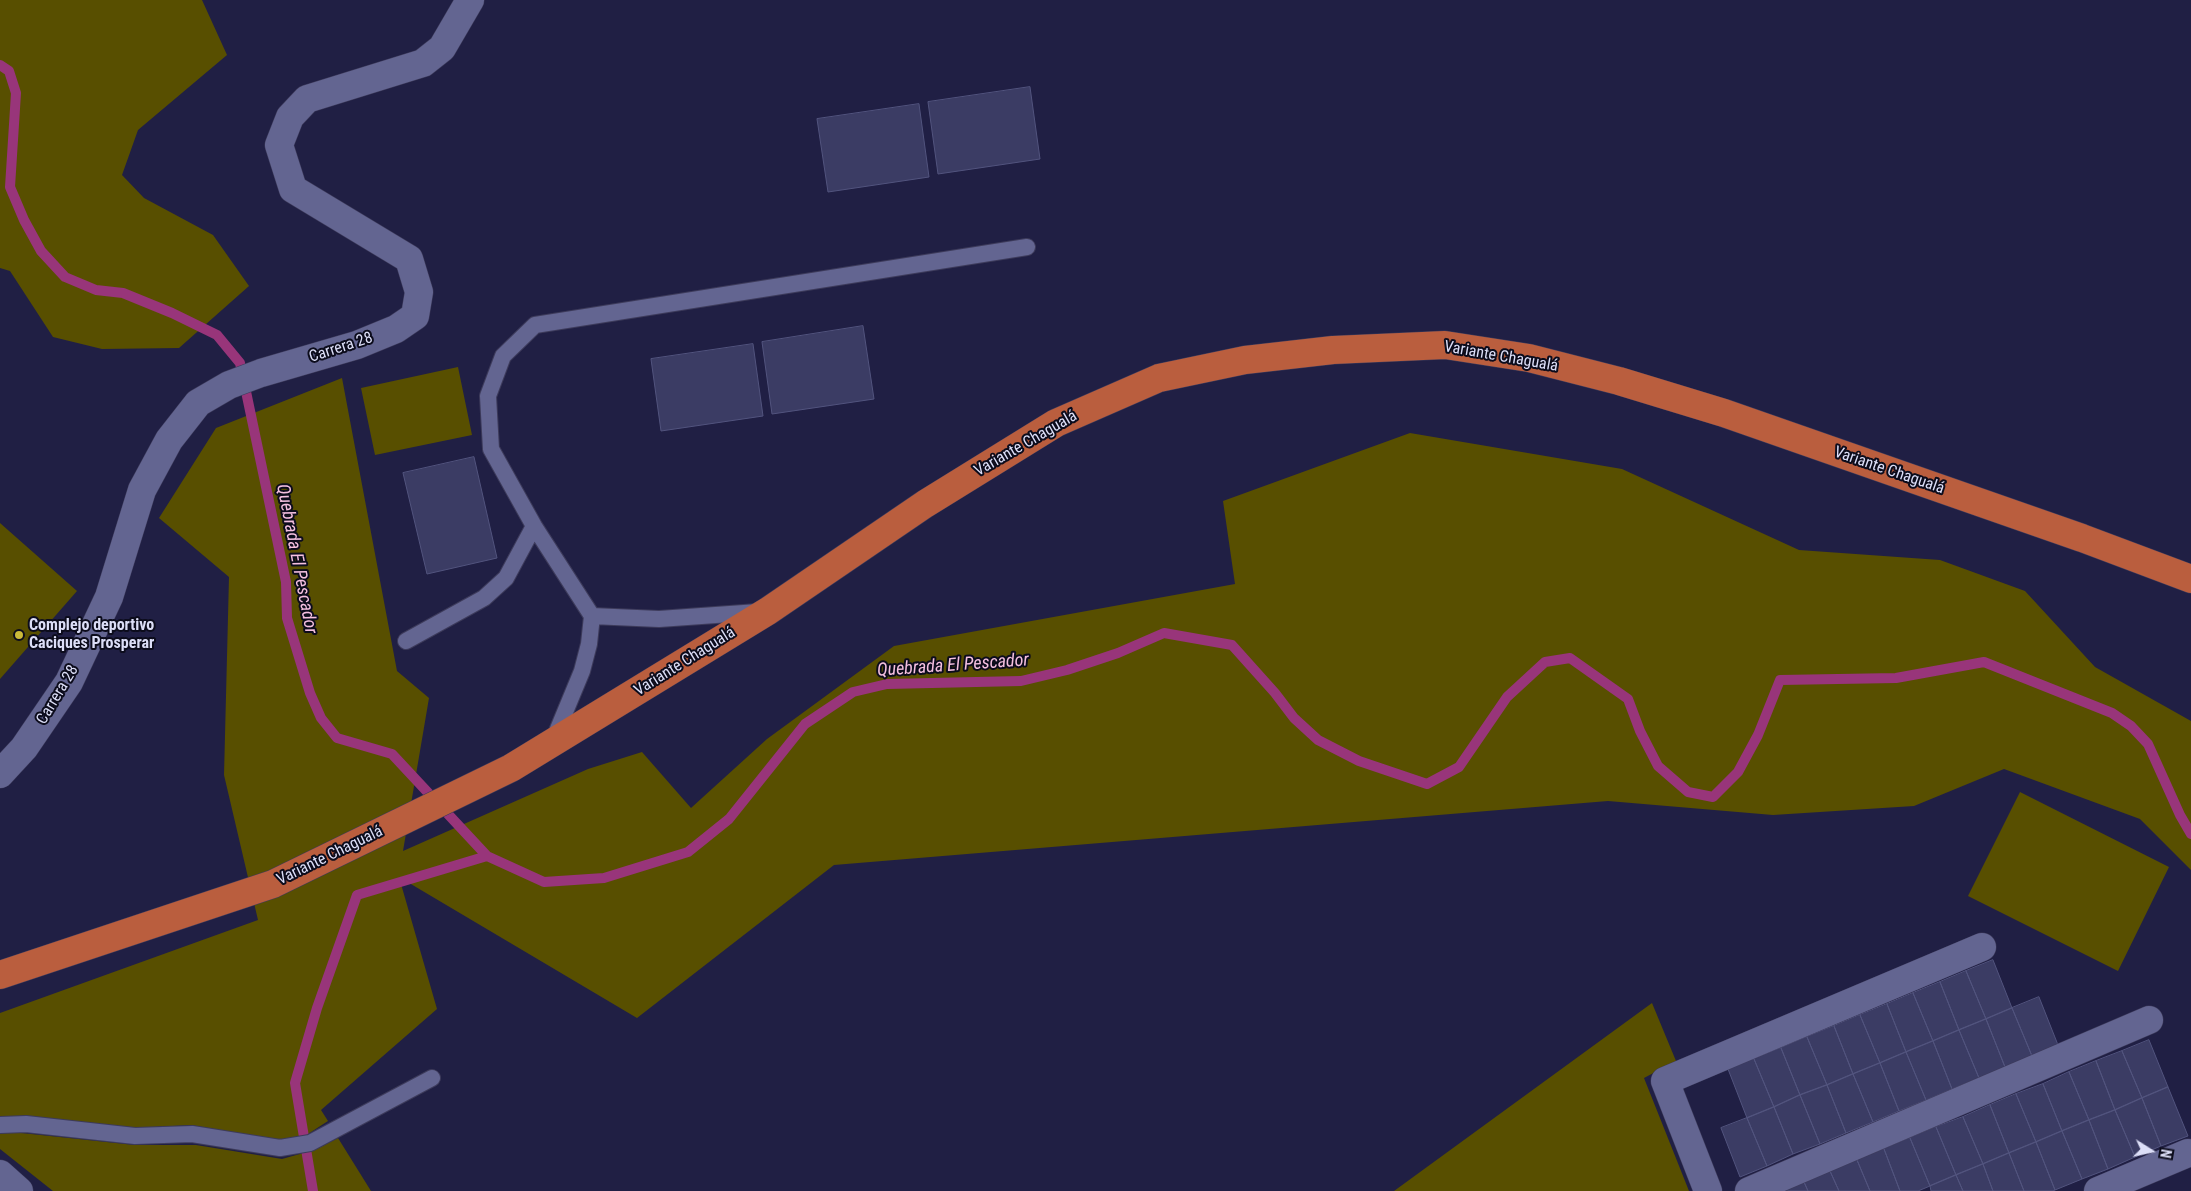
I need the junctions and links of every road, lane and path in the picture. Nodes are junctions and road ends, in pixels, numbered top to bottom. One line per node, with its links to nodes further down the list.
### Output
1 (470, 0): 9 (street, Carrera 28)
2 (1027, 247): 3 (lane)
3 (534, 526): 6 (lane); 7 (lane)
4 (2191, 579): 5 (highway, Variante Chagualá)
5 (768, 611): 6 (lane); 8 (highway, Variante Chagualá)
6 (592, 616): 8 (lane)
7 (406, 641)
8 (551, 745): 11 (highway, Variante Chagualá)
9 (0, 774)
10 (1982, 947): 18 (street)
11 (0, 975)
12 (2148, 1020): 19 (street)
13 (432, 1078): 14 (lane)
14 (0, 1125)
15 (2188, 1154): 20 (street)
16 (0, 1174): 17 (street)
17 (20, 1191)
18 (1708, 1191)
19 (1749, 1191)
20 (2098, 1191)

